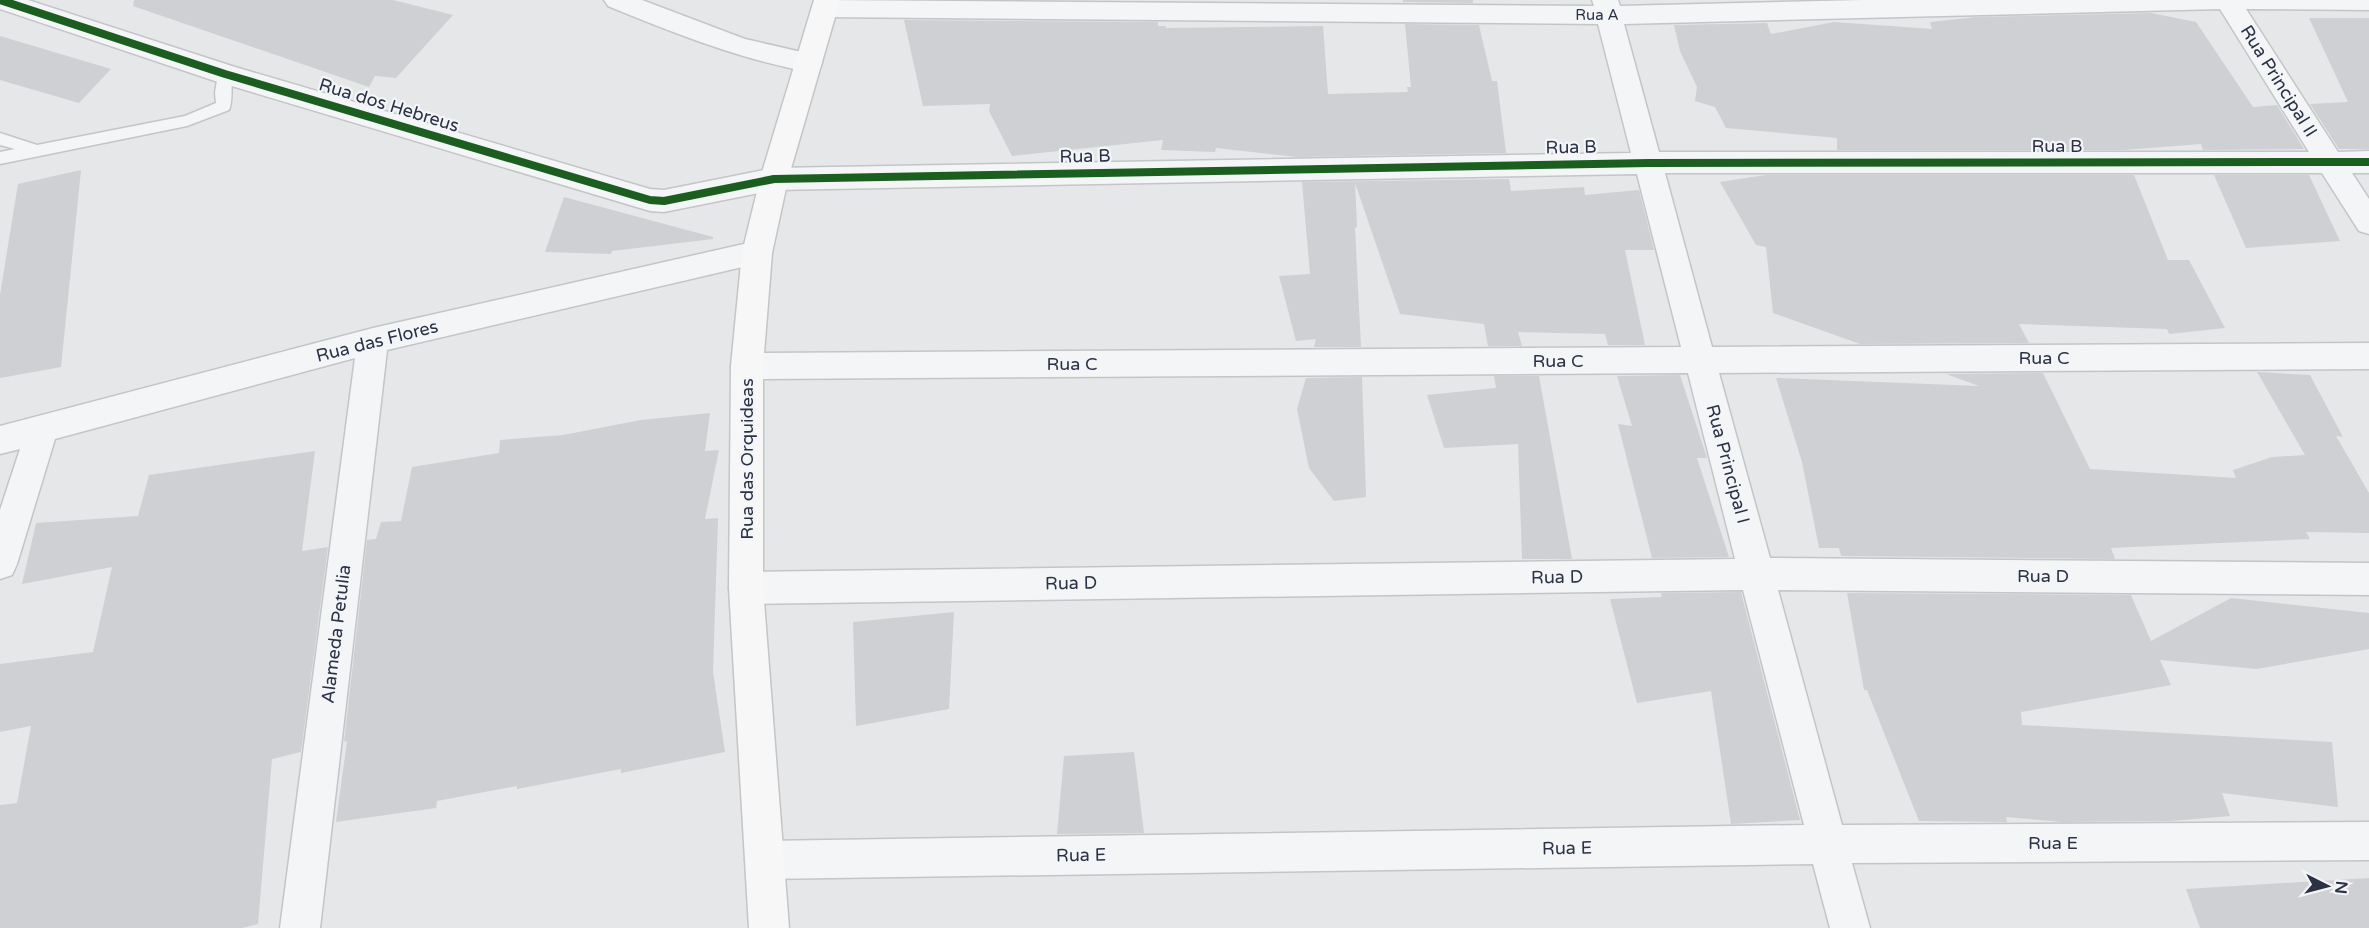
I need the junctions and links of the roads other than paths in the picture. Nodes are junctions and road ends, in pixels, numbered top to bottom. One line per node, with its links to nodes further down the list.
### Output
1 (0, 0): 8 (street, Rua dos Hebreus)
2 (617, 0): 7 (street)
3 (2227, 0): 4 (street, Rua A); 6 (street, Rua A); 12 (street, Rua Principal II)
4 (2369, 1)
5 (826, 4): 6 (street, Rua A); 7 (street, Rua das Orquideas)
6 (1607, 8): 14 (street, Rua Principal I)
7 (809, 63): 15 (street, Rua das Orquideas)
8 (225, 74): 10 (lane); 15 (street, Rua dos Hebreus)
9 (0, 139): 10 (lane)
10 (34, 150): 11 (lane)
11 (0, 158)
12 (2330, 162): 13 (street, Rua B); 14 (street, Rua B); 16 (street, Rua Principal II)
13 (2369, 162)
14 (1649, 163): 15 (street, Rua B); 20 (street, Rua Principal I)
15 (774, 178): 17 (street, Rua das Orquideas)
16 (2369, 223)
17 (757, 253): 18 (street, Rua das Flores); 21 (street, Rua das Orquideas)
18 (373, 341): 22 (street, Rua das Flores); 31 (street, Alameda Petulia)
19 (2369, 356): 20 (street, Rua C)
20 (1700, 360): 21 (street, Rua C); 25 (street, Rua Principal I)
21 (747, 366): 27 (street, Rua das Orquideas)
22 (42, 429): 23 (street, Rua das Flores); 24 (street)
23 (0, 440)
24 (0, 564)
25 (1757, 574): 26 (street, Rua D); 27 (street, Rua D); 29 (street, Rua Principal I)
26 (2369, 579)
27 (746, 588): 30 (street, Rua das Orquideas)
28 (2369, 841): 29 (street, Rua E)
29 (1828, 844): 30 (street, Rua E); 33 (street, Rua Principal I)
30 (764, 860): 32 (street, Rua das Orquideas)
31 (300, 928)
32 (769, 928)
33 (1850, 928)

